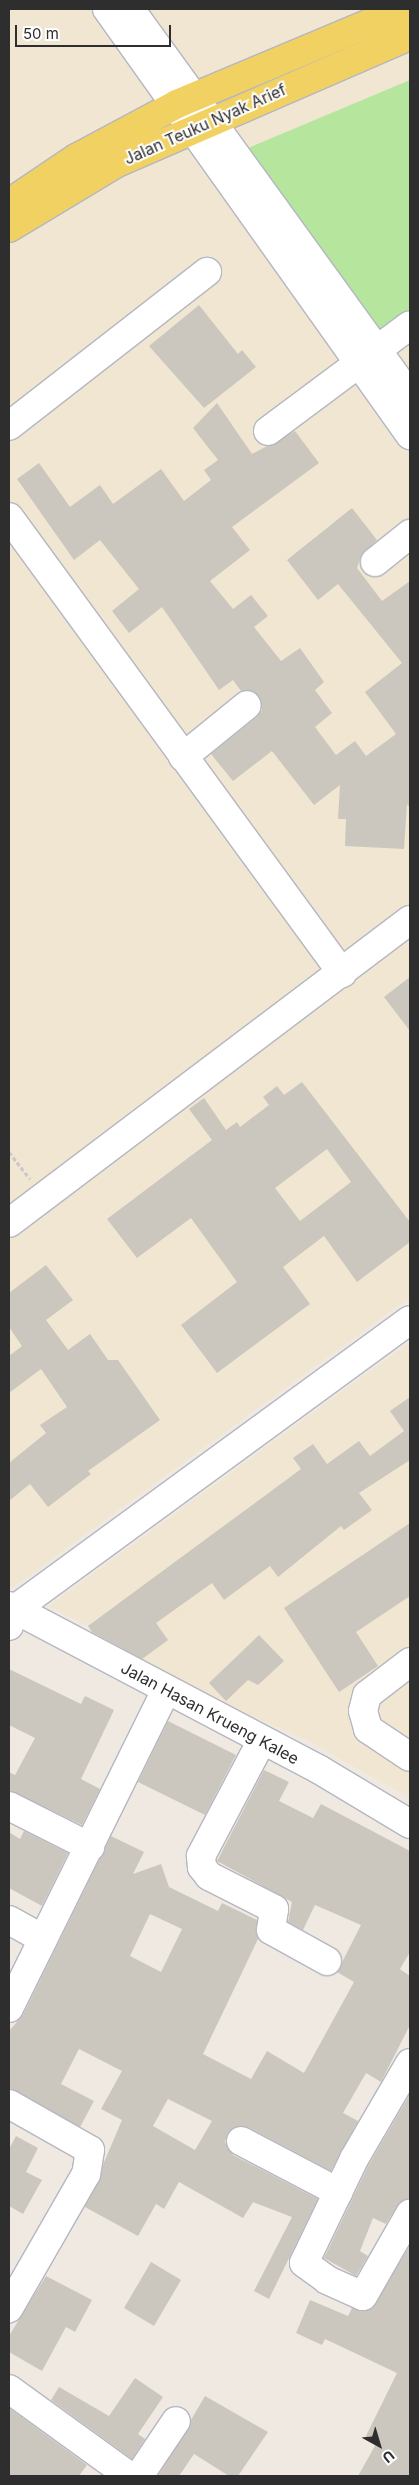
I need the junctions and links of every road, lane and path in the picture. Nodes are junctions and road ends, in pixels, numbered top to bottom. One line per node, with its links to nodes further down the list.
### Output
1 (108, 9): 5 (street)
2 (130, 9): 5 (street)
3 (403, 9): 5 (main road, Jalan Teuku Nyak Arief)
4 (410, 36): 6 (main road, Jalan Teuku Nyak Arief)
5 (187, 100): 6 (street); 7 (main road, Jalan Teuku Nyak Arief)
6 (203, 123): 8 (main road, Jalan Teuku Nyak Arief); 11 (street)
7 (9, 203)
8 (9, 228)
9 (207, 272): 13 (street)
10 (410, 326): 11 (street)
11 (369, 357): 12 (street); 14 (street); 15 (street)
12 (410, 396)
13 (9, 426)
14 (268, 430)
15 (410, 435)
16 (9, 517): 20 (street)
17 (410, 534): 18 (street)
18 (375, 562)
19 (247, 705): 20 (street)
20 (183, 757): 22 (street)
21 (410, 920): 22 (street)
22 (342, 973): 24 (street)
23 (9, 1152): 24 (path)
24 (44, 1199): 25 (street)
25 (9, 1223)
26 (410, 1320): 27 (street)
27 (11, 1614): 29 (street, Jalan Hasan Krueng Kalee)
28 (410, 1662): 31 (street)
29 (166, 1690): 30 (street, Jalan Hasan Krueng Kalee); 34 (street)
30 (261, 1742): 33 (street, Jalan Hasan Krueng Kalee); 37 (street)
31 (410, 1758)
32 (9, 1806): 34 (street)
33 (410, 1824)
34 (90, 1847): 36 (street)
35 (9, 1920): 36 (street)
36 (43, 1939): 38 (street)
37 (327, 1961)
38 (9, 2008)
39 (410, 2062): 42 (street)
40 (9, 2104): 44 (street)
41 (241, 2141): 42 (street)
42 (338, 2192): 43 (street)
43 (410, 2214)
44 (9, 2308)
45 (9, 2390): 47 (street)
46 (176, 2421): 48 (street)
47 (129, 2476)
48 (139, 2476)

